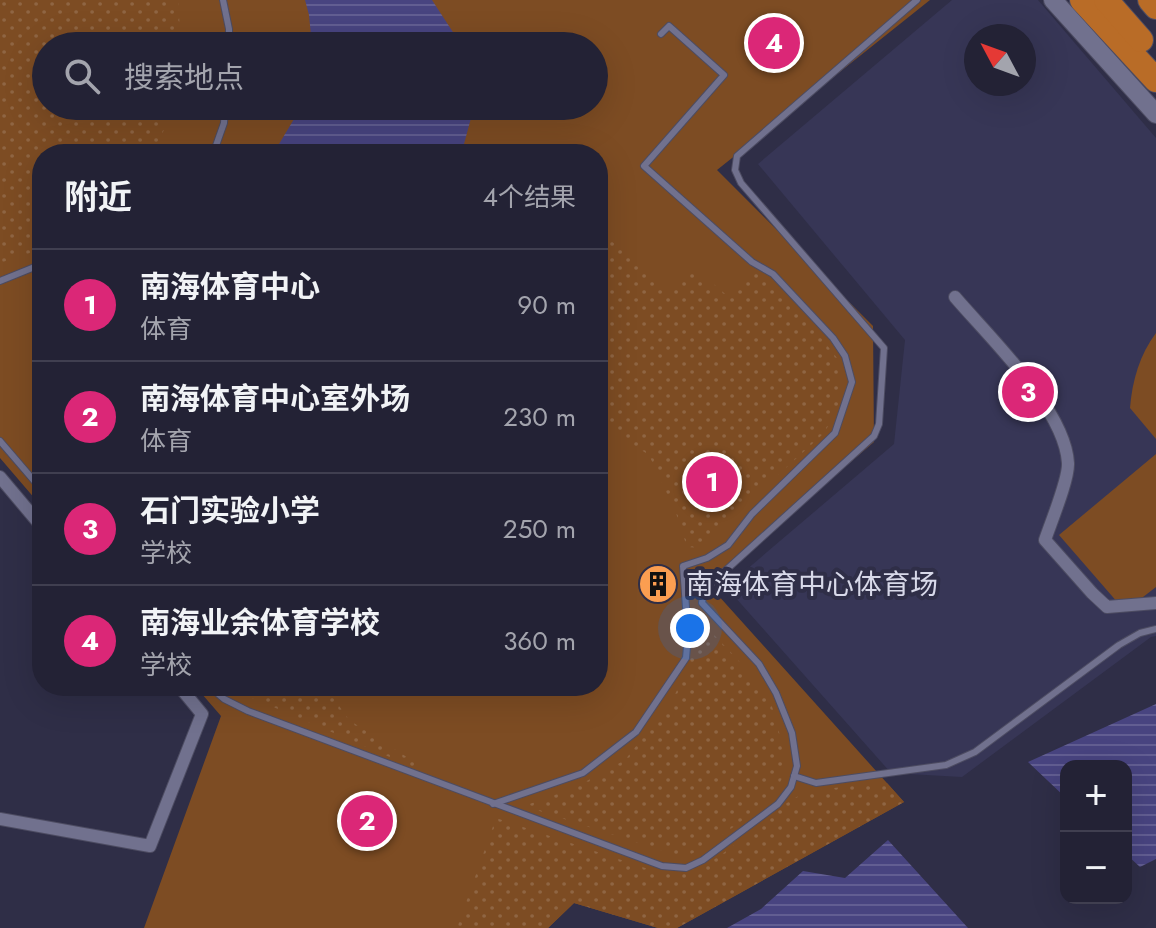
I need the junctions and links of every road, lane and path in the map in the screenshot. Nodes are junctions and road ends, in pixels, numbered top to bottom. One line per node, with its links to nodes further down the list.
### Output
1 (223, 0): 8 (lane)
2 (917, 0): 26 (lane)
3 (1053, 0): 12 (main road)
4 (1082, 0): 11 (highway)
5 (1106, 0): 10 (highway)
6 (1150, 0): 7 (highway)
7 (1156, 7)
8 (229, 32)
9 (661, 34): 27 (lane)
10 (1156, 57)
11 (1156, 80)
12 (1156, 114)
13 (224, 120): 14 (lane)
14 (217, 144)
15 (32, 268): 16 (lane)
16 (0, 281)
17 (955, 297): 22 (street)
18 (0, 441): 19 (lane)
19 (32, 478)
20 (1, 480): 21 (street)
21 (32, 516)
22 (1156, 603)
23 (1156, 629): 26 (lane)
24 (187, 696): 28 (street)
25 (221, 696): 27 (lane)
26 (794, 776): 27 (lane)
27 (493, 804)
28 (0, 819)

